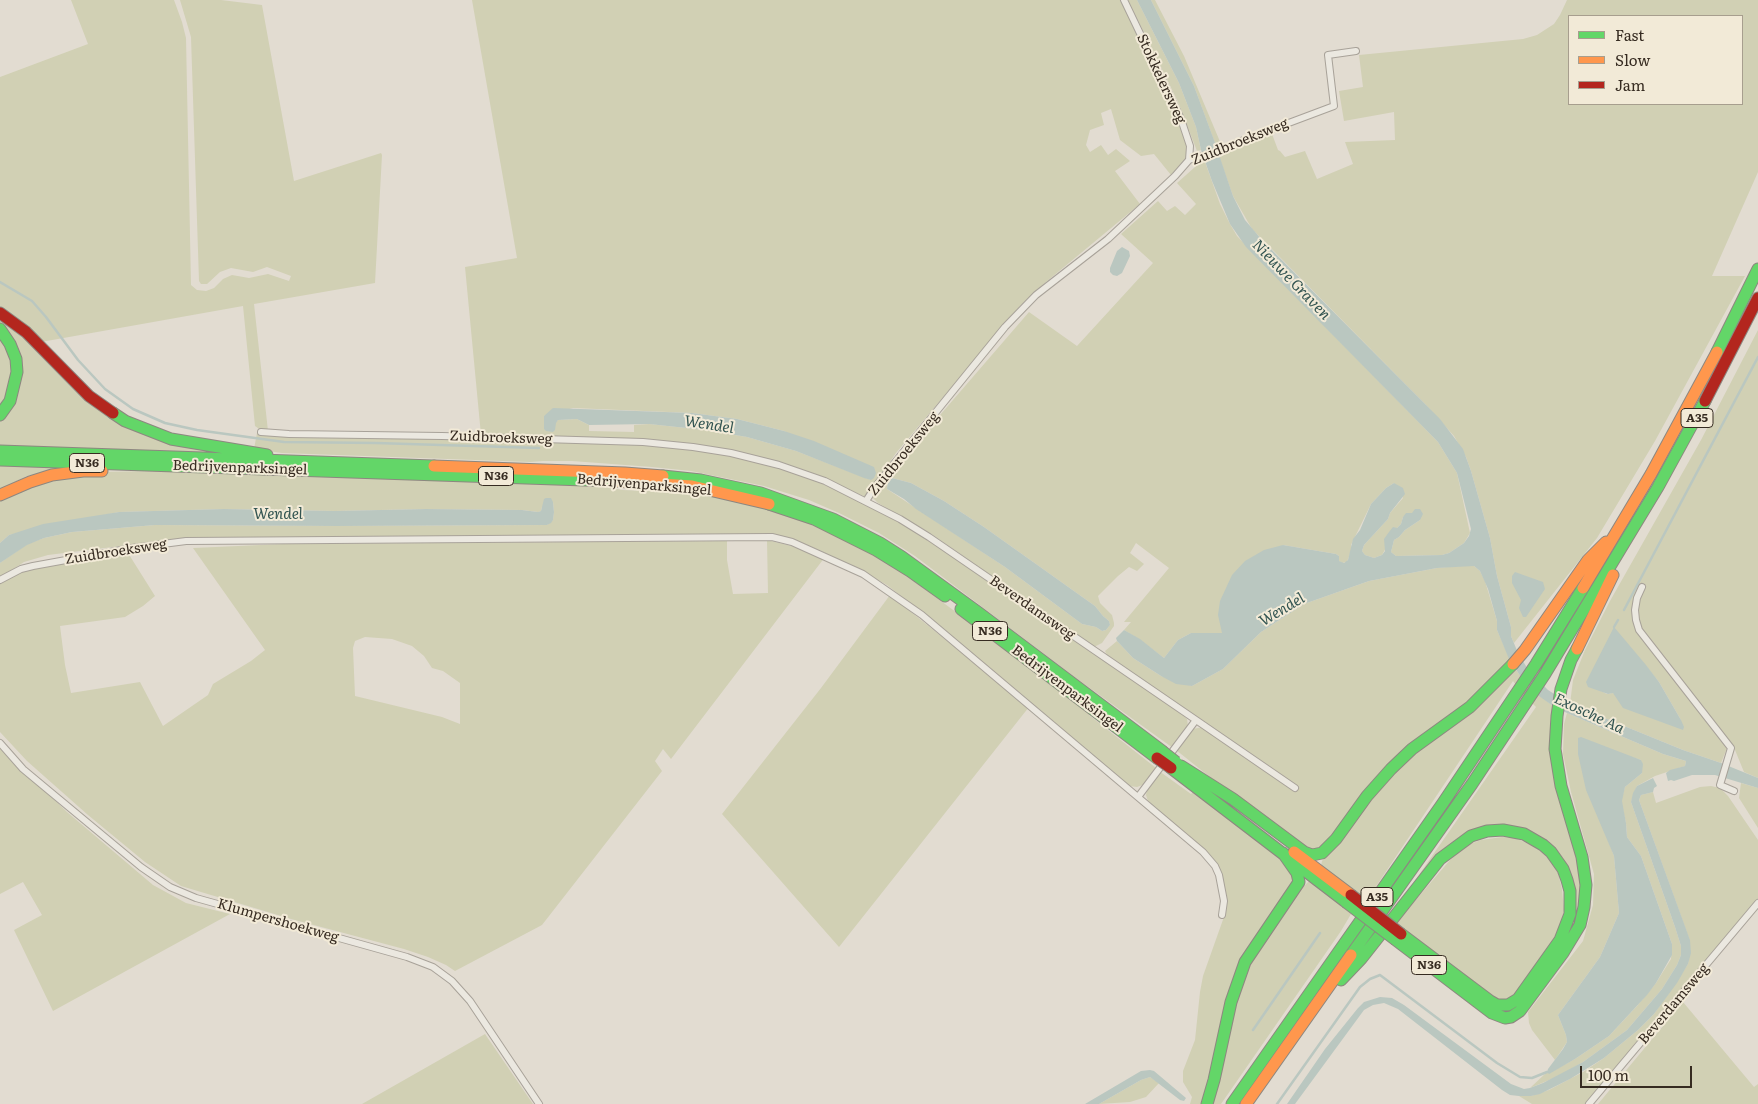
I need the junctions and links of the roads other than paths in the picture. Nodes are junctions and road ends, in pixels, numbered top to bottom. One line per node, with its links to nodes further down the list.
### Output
1 (1124, 0): 3 (street, Stokkelersweg)
2 (1356, 51): 3 (street, Zuidbroeksweg)
3 (1189, 160): 15 (street, Zuidbroeksweg)
4 (1758, 270): 16 (highway, A35)
5 (1758, 298): 17 (highway, A35)
6 (0, 313): 12 (highway, N36)
7 (0, 330): 8 (highway)
8 (0, 415)
9 (261, 432): 15 (street, Zuidbroeksweg)
10 (0, 451): 12 (highway, Bedrijvenparksingel / N36)
11 (0, 460): 13 (highway, Bedrijvenparksingel / N36)
12 (293, 462): 22 (highway, Bedrijvenparksingel / N36)
13 (173, 466): 14 (highway, N36); 22 (highway, Bedrijvenparksingel / N36)
14 (0, 495)
15 (866, 501): 20 (street, Beverdamsweg)
16 (1622, 524): 23 (highway, A35); 37 (highway, A35)
17 (1631, 535): 33 (highway, A35); 34 (highway, A35)
18 (0, 580): 26 (street, Zuidbroeksweg)
19 (1642, 587): 25 (street)
20 (1196, 720): 24 (street, Beverdamsweg); 26 (street)
21 (0, 743): 35 (street, Klumpershoekweg)
22 (1159, 755): 23 (highway, Bedrijvenparksingel / N36, bridge)
23 (1176, 765): 27 (highway, Bedrijvenparksingel / N36); 28 (highway, Bedrijvenparksingel / N36)
24 (1295, 788)
25 (1734, 790)
26 (1138, 797): 30 (street, Zuidbroeksweg)
27 (1283, 854): 28 (highway, Bedrijvenparksingel / N36); 36 (highway)
28 (1348, 898): 31 (highway, Bedrijvenparksingel / N36, bridge)
29 (1758, 903): 39 (street, Beverdamsweg)
30 (1222, 915)
31 (1399, 937): 32 (highway, Bedrijvenparksingel / N36); 34 (highway, Bedrijvenparksingel / N36)
32 (1508, 1005): 33 (highway, A35)
33 (1309, 1014): 38 (highway, A35)
34 (1511, 1017)
35 (539, 1104)
36 (1207, 1104)
37 (1232, 1104)
38 (1246, 1104)
39 (1589, 1104)

